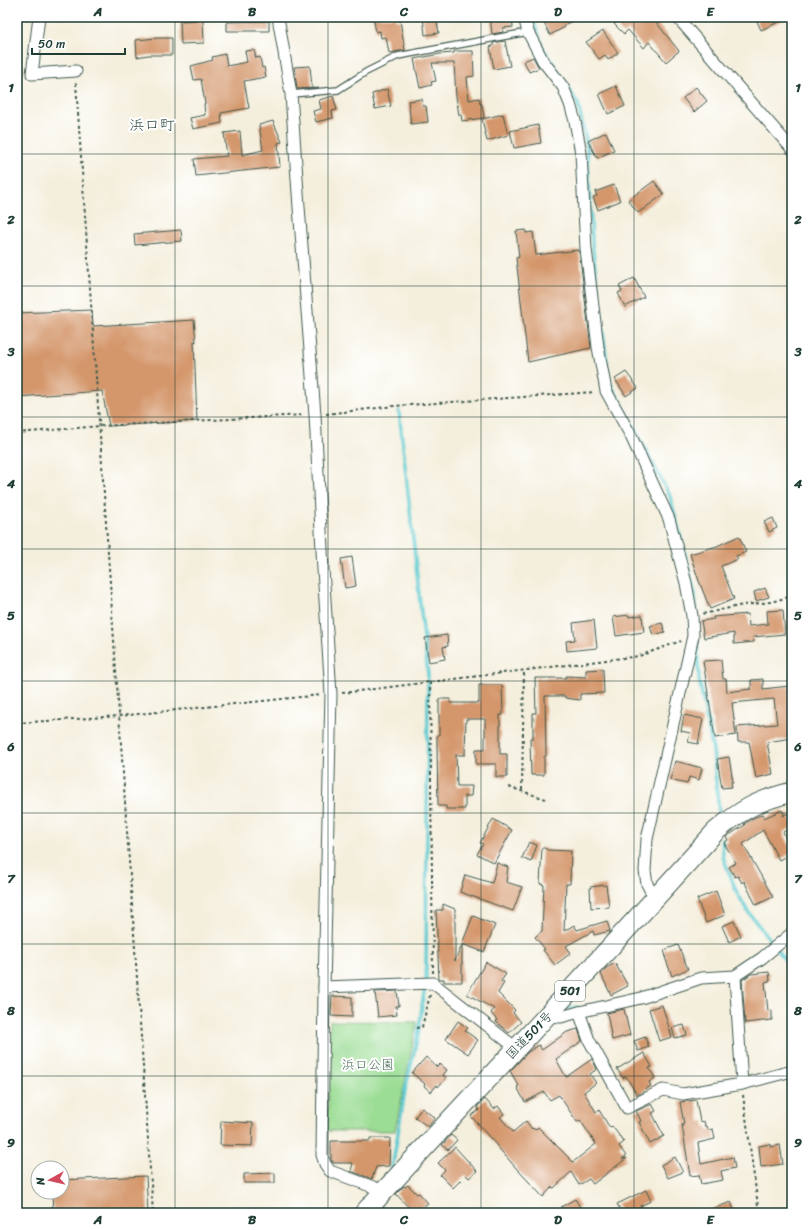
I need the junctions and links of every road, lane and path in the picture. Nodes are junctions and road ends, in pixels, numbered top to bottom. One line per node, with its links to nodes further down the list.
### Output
1 (39, 17): 6 (street)
2 (278, 17): 7 (street)
3 (524, 17): 5 (street)
4 (677, 17): 8 (street)
5 (528, 32): 7 (lane); 9 (street)
6 (76, 71): 11 (path)
7 (291, 94): 10 (street)
8 (792, 149)
9 (606, 391): 10 (path); 14 (street)
10 (315, 415): 11 (path); 18 (street)
11 (100, 426): 12 (path); 19 (path)
12 (17, 433)
13 (792, 596): 14 (path)
14 (692, 616): 15 (street)
15 (693, 636): 16 (path); 25 (street)
16 (524, 670): 17 (path); 22 (path)
17 (430, 682): 18 (path); 28 (path)
18 (331, 694): 19 (path); 29 (street)
19 (119, 716): 20 (path); 37 (path)
20 (17, 722)
21 (509, 787): 22 (path)
22 (522, 790): 24 (path)
23 (792, 792): 25 (highway, 国道501号 / 501)
24 (546, 799)
25 (655, 899): 31 (highway, 国道501号 / 501)
26 (792, 933): 27 (street)
27 (735, 976): 30 (street); 35 (street)
28 (433, 983): 29 (street); 32 (path); 33 (street)
29 (324, 987): 36 (street)
30 (579, 1012): 31 (street); 35 (street)
31 (548, 1016): 33 (highway, 国道501号 / 501)
32 (416, 1028)
33 (516, 1048): 36 (highway, 国道501号 / 501)
34 (792, 1071): 35 (street)
35 (742, 1084): 39 (path)
36 (384, 1191): 38 (highway, 国道501号 / 501)
37 (153, 1213)
38 (364, 1213)
39 (759, 1213)

